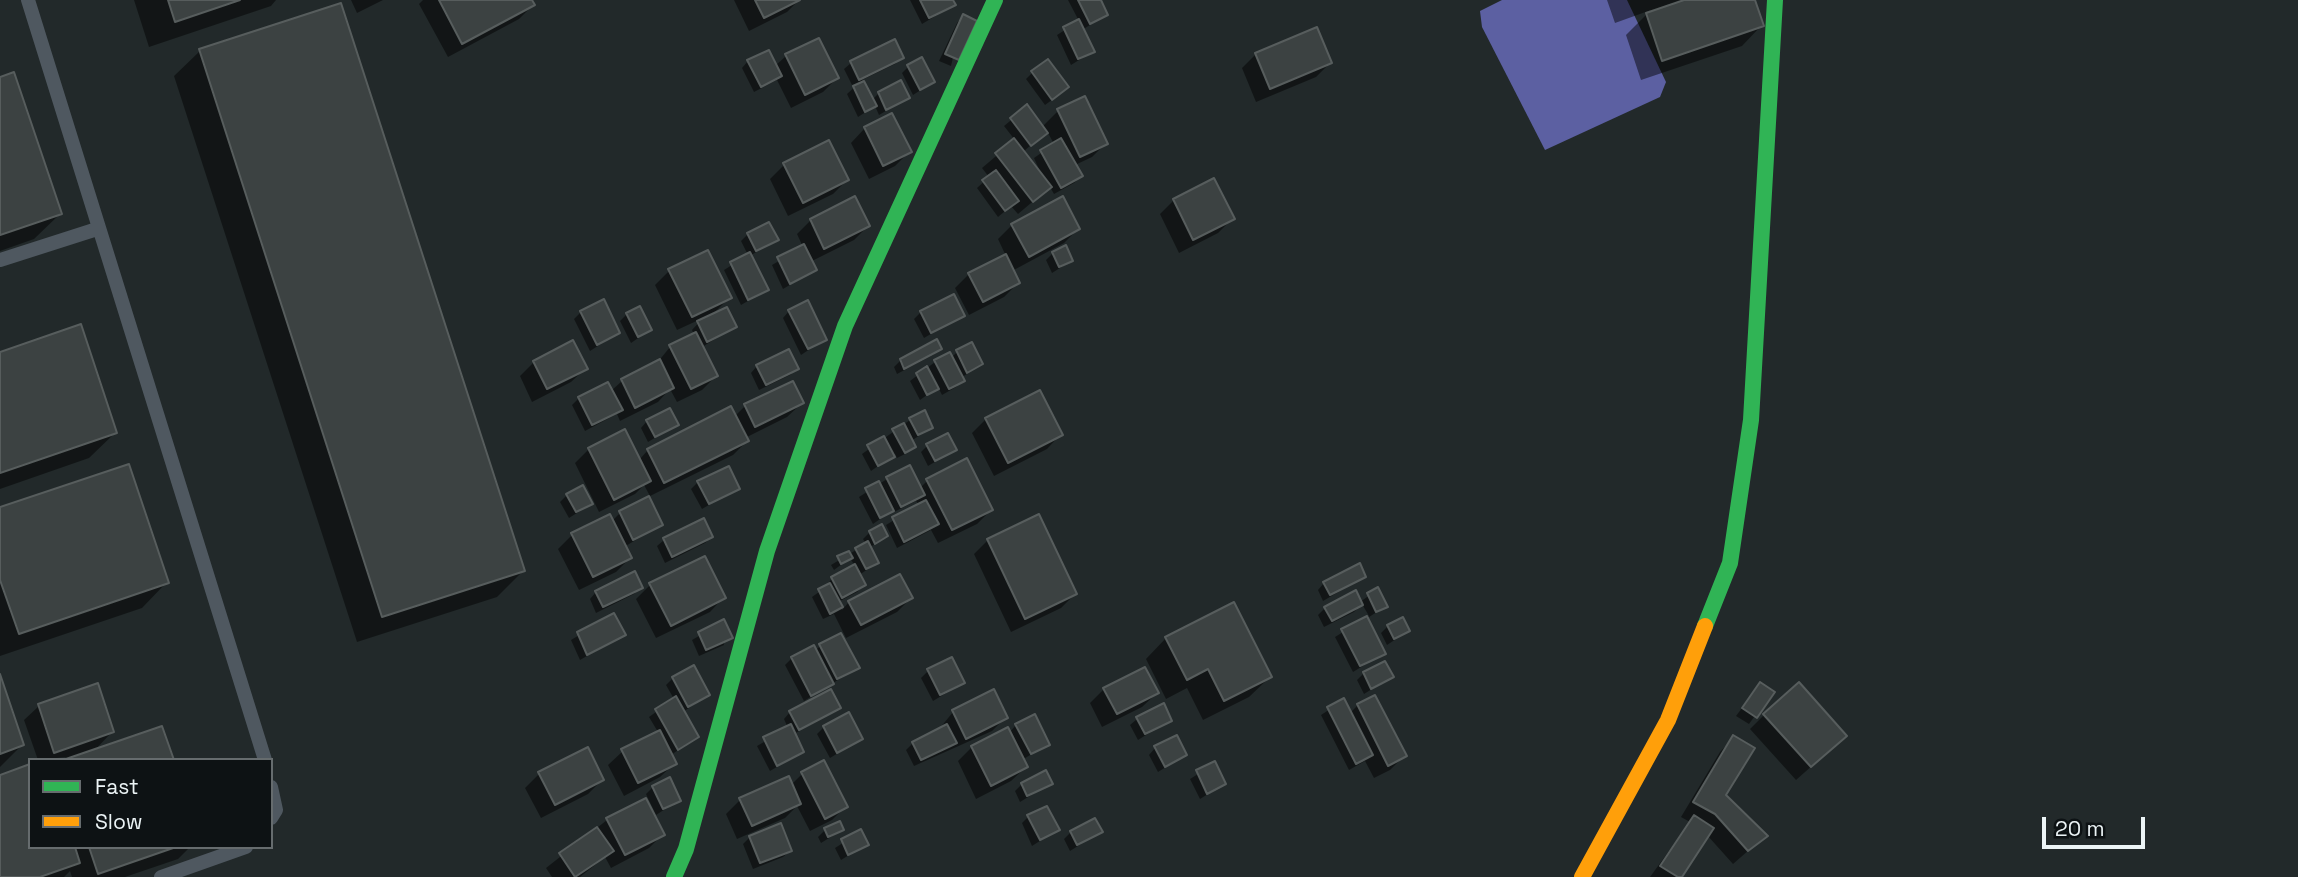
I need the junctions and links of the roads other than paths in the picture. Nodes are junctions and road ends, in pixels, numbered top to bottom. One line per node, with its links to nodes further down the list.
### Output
1 (28, 0): 4 (lane)
2 (995, 0): 11 (street)
3 (1774, 0): 12 (street)
4 (97, 229): 5 (lane); 6 (lane)
5 (0, 260)
6 (264, 758)
7 (273, 796): 8 (lane)
8 (273, 815)
9 (240, 849): 10 (lane)
10 (162, 877)
11 (674, 877)
12 (1582, 877)

